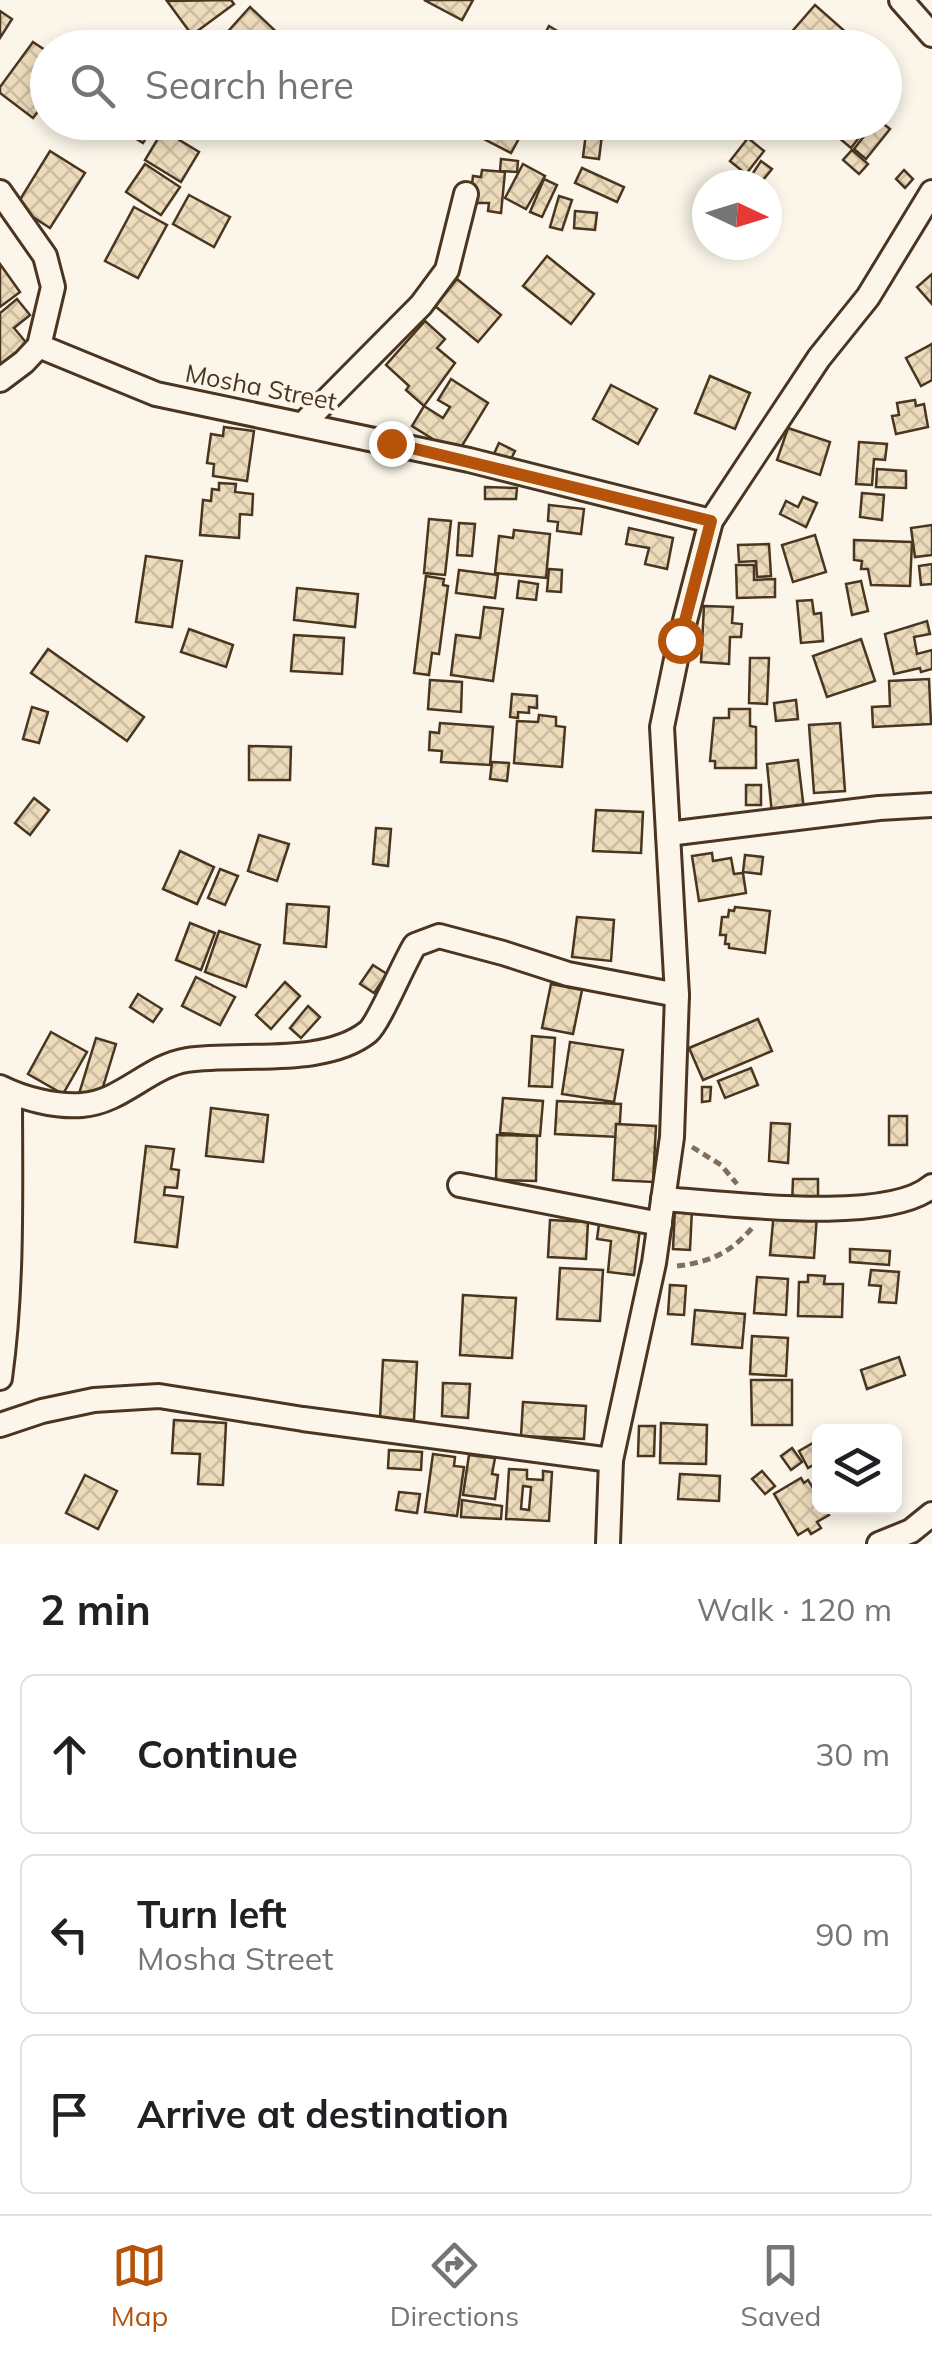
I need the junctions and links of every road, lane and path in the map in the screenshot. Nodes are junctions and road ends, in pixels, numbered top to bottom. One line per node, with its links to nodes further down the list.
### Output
1 (901, 0): 2 (street)
2 (932, 35)
3 (0, 192): 6 (street)
4 (466, 194): 8 (street)
5 (928, 208): 9 (street)
6 (39, 346): 7 (street); 8 (street, Mosha Street)
7 (0, 380)
8 (304, 423): 9 (street, Mosha Street)
9 (711, 521): 11 (street)
10 (932, 804): 11 (street)
11 (668, 834): 12 (street)
12 (677, 995): 13 (street); 14 (street)
13 (5, 1090): 21 (street)
14 (672, 1136): 17 (street); 18 (path)
15 (460, 1185): 19 (street)
16 (932, 1186): 18 (street)
17 (663, 1199): 18 (street); 19 (street)
18 (758, 1205): 20 (path)
19 (660, 1224): 20 (street)
20 (654, 1263): 23 (street)
21 (0, 1378)
22 (0, 1426): 23 (street)
23 (611, 1460): 25 (street)
24 (932, 1514): 26 (street)
25 (608, 1544)
26 (879, 1544)

